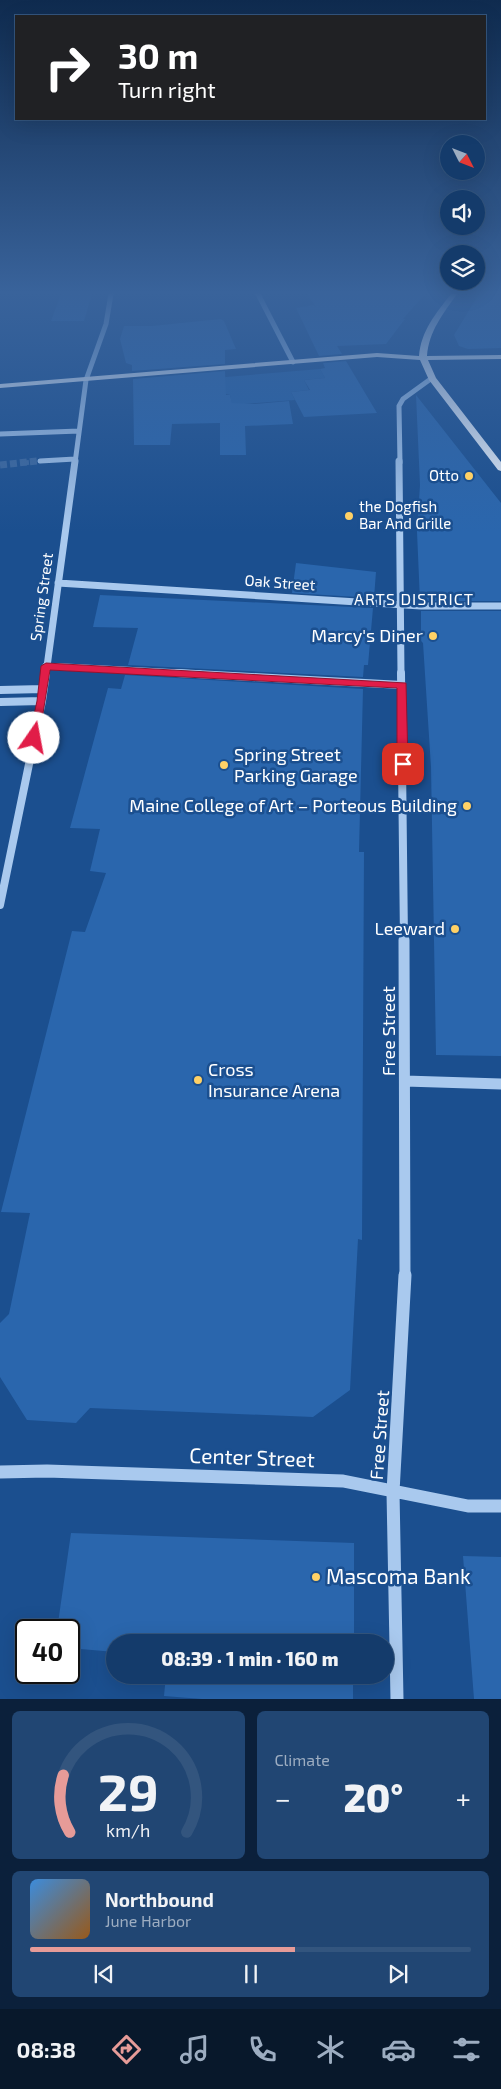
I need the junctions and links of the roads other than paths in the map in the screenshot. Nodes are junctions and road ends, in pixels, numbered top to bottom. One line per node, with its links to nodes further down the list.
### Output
1 (88, 373): 5 (street, Spring Street)
2 (164, 373): 5 (main road)
3 (430, 373): 4 (main road)
4 (432, 378): 11 (main road); 13 (street, Free Street)
5 (86, 380): 6 (main road); 7 (street, Spring Street)
6 (0, 386)
7 (79, 431): 8 (lane); 9 (street, Spring Street)
8 (0, 434)
9 (75, 459): 10 (street); 12 (street, Spring Street)
10 (40, 461)
11 (501, 468)
12 (58, 583): 13 (street, Oak Street); 15 (street, Spring Street)
13 (400, 604): 14 (street, Oak Street); 16 (street, Free Street)
14 (501, 606)
15 (46, 666): 16 (street); 17 (street, Spring Street)
16 (402, 685): 22 (street, Free Street)
17 (43, 689): 18 (street); 19 (street, Spring Street)
18 (0, 690)
19 (42, 701): 20 (street); 21 (street, Spring Street)
20 (0, 702)
21 (0, 906)
22 (405, 1081): 23 (street); 25 (street, Free Street)
23 (501, 1084)
24 (0, 1472): 25 (street, Center Street)
25 (393, 1492): 26 (street, Center Street); 27 (street, Free Street)
26 (501, 1506)
27 (397, 1699)

